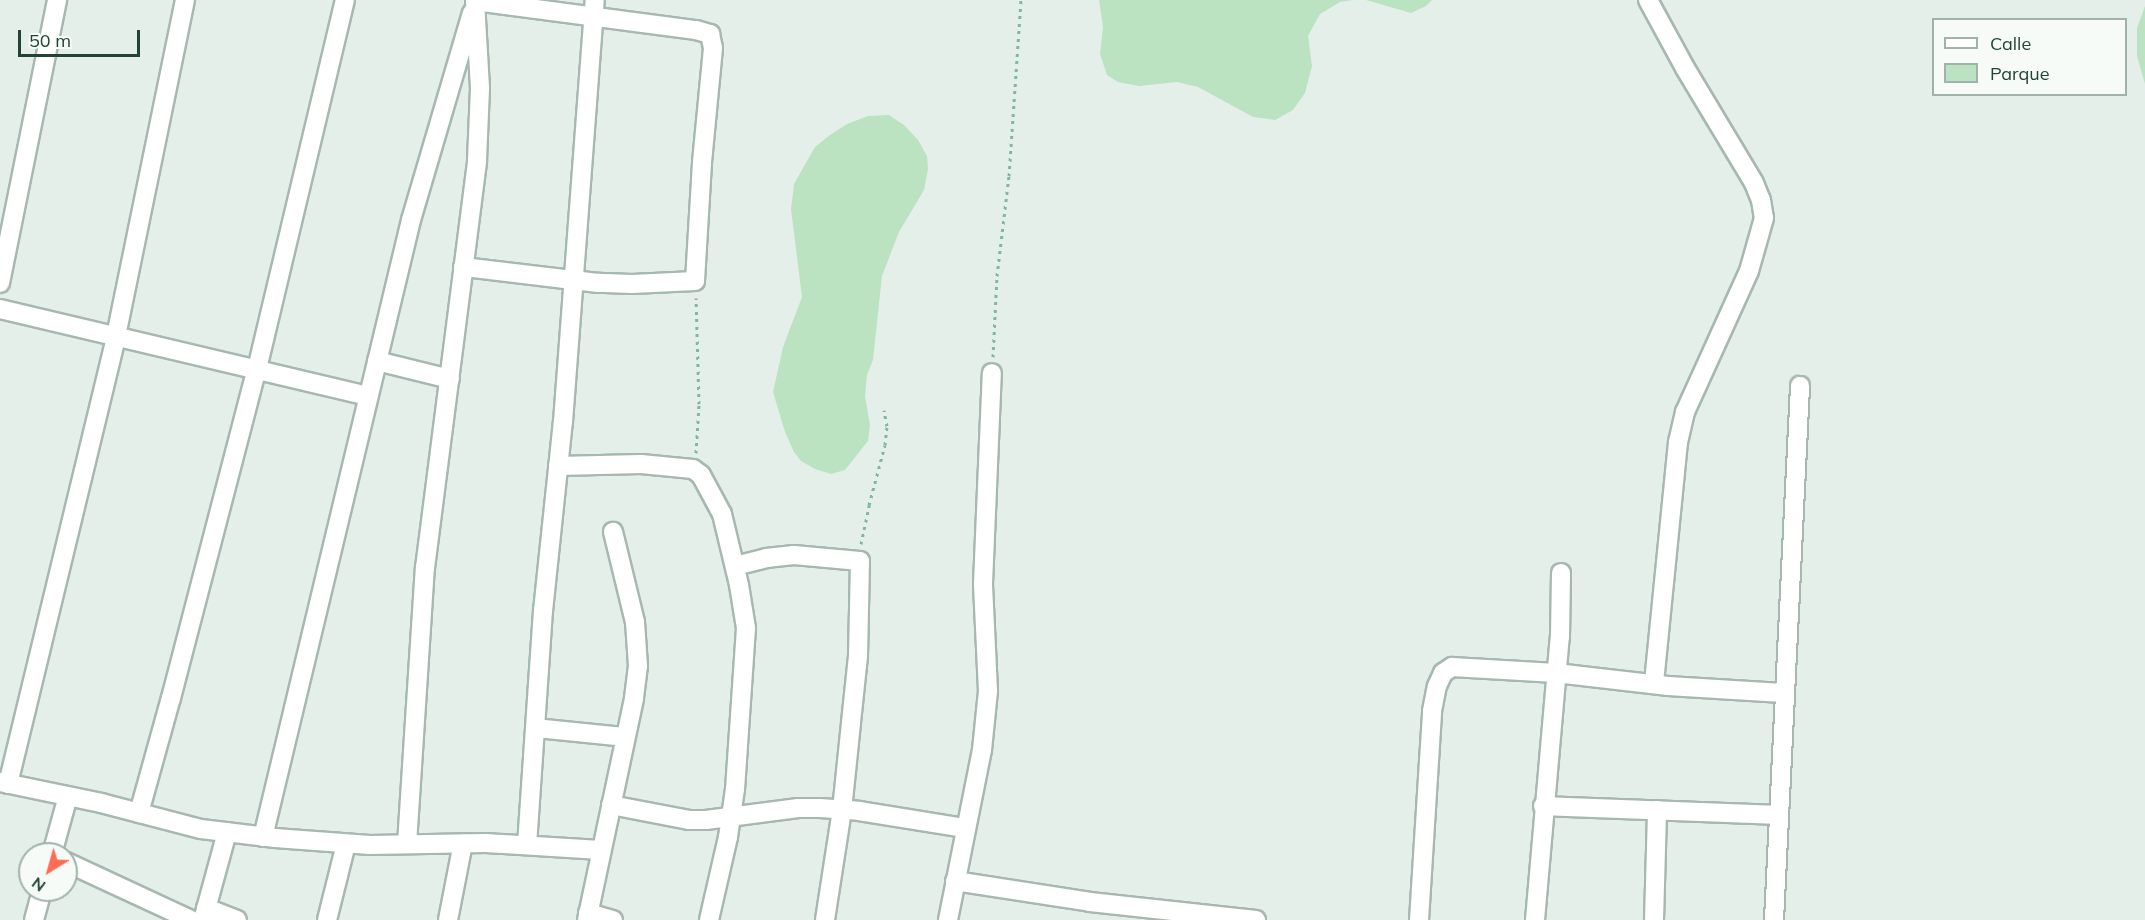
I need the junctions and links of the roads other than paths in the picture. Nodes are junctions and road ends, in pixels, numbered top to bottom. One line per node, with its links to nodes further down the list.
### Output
1 (57, 0): 9 (street)
2 (185, 0): 11 (street)
3 (345, 0): 13 (street)
4 (1648, 0): 23 (street)
5 (475, 1): 6 (street); 7 (street); 12 (street)
6 (594, 8): 8 (street); 8 (street)
7 (464, 267): 8 (street); 15 (street)
8 (573, 280): 18 (street)
9 (0, 283)
10 (0, 309): 11 (street)
11 (116, 336): 13 (street); 27 (street)
12 (377, 362): 15 (street); 17 (street)
13 (257, 369): 17 (street); 33 (street)
14 (992, 374): 36 (street)
15 (450, 379): 42 (street)
16 (1800, 386): 24 (street)
17 (368, 396): 38 (street)
18 (558, 466): 20 (street); 25 (street)
19 (614, 532): 26 (street)
20 (735, 566): 31 (street); 35 (street)
21 (1561, 573): 22 (street)
22 (1556, 673): 23 (street); 30 (street); 62 (street)
23 (1654, 684): 24 (street)
24 (1783, 693): 34 (street)
25 (536, 728): 26 (street); 43 (street)
26 (625, 737): 29 (street)
27 (4, 783): 28 (street)
28 (68, 796): 33 (street); 39 (street)
29 (611, 805): 35 (street); 44 (street)
30 (1543, 806): 32 (street); 63 (street)
31 (842, 810): 35 (street); 36 (street); 59 (street)
32 (1657, 810): 34 (street); 64 (street)
33 (139, 813): 37 (street)
34 (1778, 815): 65 (street)
35 (731, 819): 58 (street)
36 (964, 828): 46 (street)
37 (227, 832): 38 (street); 49 (street)
38 (263, 837): 41 (street)
39 (55, 842)
40 (463, 843): 42 (street); 43 (street); 56 (street)
41 (346, 844): 42 (street); 55 (street)
42 (407, 844)
43 (527, 845): 44 (street)
44 (602, 850): 50 (street)
45 (78, 868): 53 (street)
46 (955, 881): 48 (street); 60 (street)
47 (39, 902): 52 (street)
48 (1088, 911): 51 (street)
49 (205, 914): 54 (street)
50 (587, 917): 57 (street)
51 (1201, 917): 61 (street)
52 (34, 920)
53 (191, 920)
54 (237, 920)
55 (327, 920)
56 (448, 920)
57 (613, 920)
58 (709, 920)
59 (825, 920)
60 (948, 920)
61 (1256, 920)
62 (1419, 920)
63 (1535, 920)
64 (1654, 920)
65 (1774, 920)

